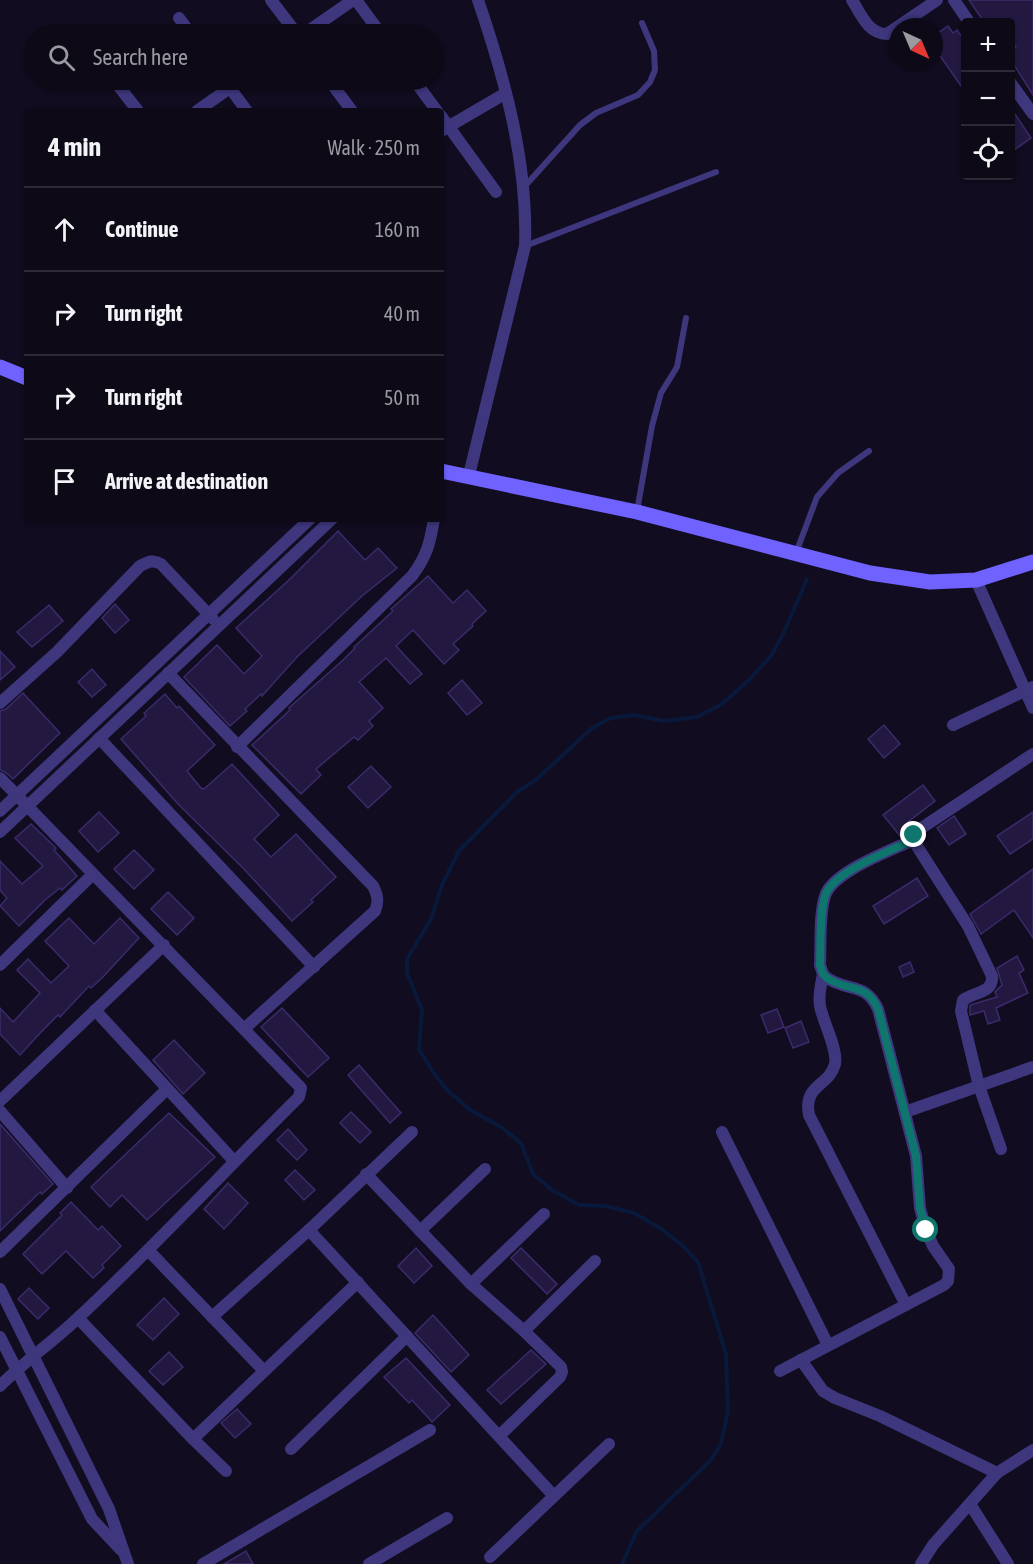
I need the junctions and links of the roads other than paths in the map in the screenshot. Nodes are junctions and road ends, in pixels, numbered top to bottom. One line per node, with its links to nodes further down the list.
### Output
1 (270, 0): 11 (street)
2 (355, 0): 12 (street); 13 (street)
3 (478, 0): 20 (street)
4 (852, 0): 5 (street)
5 (938, 0)
6 (954, 0): 8 (street)
7 (179, 18): 10 (street)
8 (966, 18)
9 (642, 23): 30 (lane)
10 (184, 24)
11 (289, 24)
12 (319, 24)
13 (373, 24)
14 (1015, 88): 26 (street)
15 (122, 90): 21 (street)
16 (220, 90): 22 (street)
17 (231, 90): 23 (street)
18 (336, 90): 24 (street)
19 (421, 90): 25 (street)
20 (506, 93): 27 (street); 30 (street)
21 (136, 108)
22 (200, 108)
23 (245, 108)
24 (350, 108)
25 (435, 108)
26 (1033, 114)
27 (444, 124)
28 (444, 126): 31 (street)
29 (716, 172): 32 (lane)
30 (524, 186): 32 (street)
31 (496, 192)
32 (525, 246): 38 (street)
33 (686, 318): 39 (lane)
34 (0, 366): 35 (street)
35 (24, 377)
36 (869, 451): 43 (lane)
37 (444, 471): 38 (street)
38 (469, 475): 39 (street)
39 (637, 512): 43 (street)
40 (307, 522): 46 (street)
41 (329, 522): 47 (street)
42 (434, 522): 54 (street)
43 (796, 553): 45 (street)
44 (1033, 562): 45 (street)
45 (976, 580): 49 (street)
46 (209, 614): 47 (street); 50 (street); 57 (street)
47 (219, 626): 48 (street)
48 (168, 673): 53 (street); 54 (street)
49 (1029, 689): 51 (street); 52 (street)
50 (0, 704)
51 (1033, 708)
52 (953, 725)
53 (99, 738): 58 (street); 65 (street)
54 (237, 747): 65 (street)
55 (1033, 754): 61 (street)
56 (0, 778): 57 (street)
57 (17, 795): 58 (street); 59 (street)
58 (27, 807): 60 (street); 62 (street)
59 (0, 811)
60 (0, 832)
61 (913, 840): 66 (street); 70 (street)
62 (92, 874): 63 (street); 64 (street)
63 (164, 945): 67 (street); 68 (street)
64 (0, 965)
65 (314, 967): 68 (street)
66 (823, 974): 74 (street); 91 (street)
67 (95, 1010): 71 (street); 72 (street)
68 (245, 1028): 78 (street)
69 (1033, 1067): 70 (street)
70 (979, 1086): 74 (street); 77 (street)
71 (167, 1089): 78 (street); 81 (street)
72 (0, 1101)
73 (0, 1111): 81 (street)
74 (905, 1112): 91 (street)
75 (412, 1132): 80 (street)
76 (722, 1132): 97 (street)
77 (1001, 1149)
78 (234, 1161): 85 (street)
79 (485, 1169): 84 (street)
80 (366, 1174): 83 (street); 84 (street)
81 (67, 1188): 86 (street)
82 (544, 1214): 89 (street)
83 (309, 1230): 88 (street); 92 (street)
84 (420, 1231): 89 (street)
85 (148, 1250): 92 (street); 93 (street)
86 (0, 1252)
87 (595, 1261): 94 (street)
88 (357, 1282): 95 (street); 101 (street)
89 (471, 1284): 94 (street)
90 (0, 1288): 98 (street)
91 (906, 1305): 97 (street)
92 (212, 1317): 101 (street)
93 (78, 1318): 98 (street); 106 (street)
94 (524, 1331): 105 (street)
95 (407, 1336): 105 (street); 108 (street)
96 (0, 1337): 100 (street)
97 (828, 1345): 99 (street)
98 (33, 1357): 100 (street); 112 (street)
99 (801, 1360): 102 (street); 111 (street)
100 (16, 1370): 103 (street); 113 (street)
101 (264, 1371): 106 (street)
102 (780, 1371)
103 (0, 1386)
104 (430, 1430): 119 (street)
105 (499, 1436): 114 (street)
106 (193, 1439): 110 (street)
107 (609, 1444): 114 (street)
108 (291, 1449)
109 (1033, 1450): 111 (street)
110 (226, 1471)
111 (997, 1473): 115 (street)
112 (94, 1479): 113 (street); 118 (street)
113 (76, 1488): 118 (street)
114 (553, 1495): 117 (street)
115 (970, 1504): 121 (street); 122 (street)
116 (447, 1518): 120 (street)
117 (490, 1557)
118 (126, 1559)
119 (202, 1564)
120 (369, 1564)
121 (921, 1564)
122 (1008, 1564)

